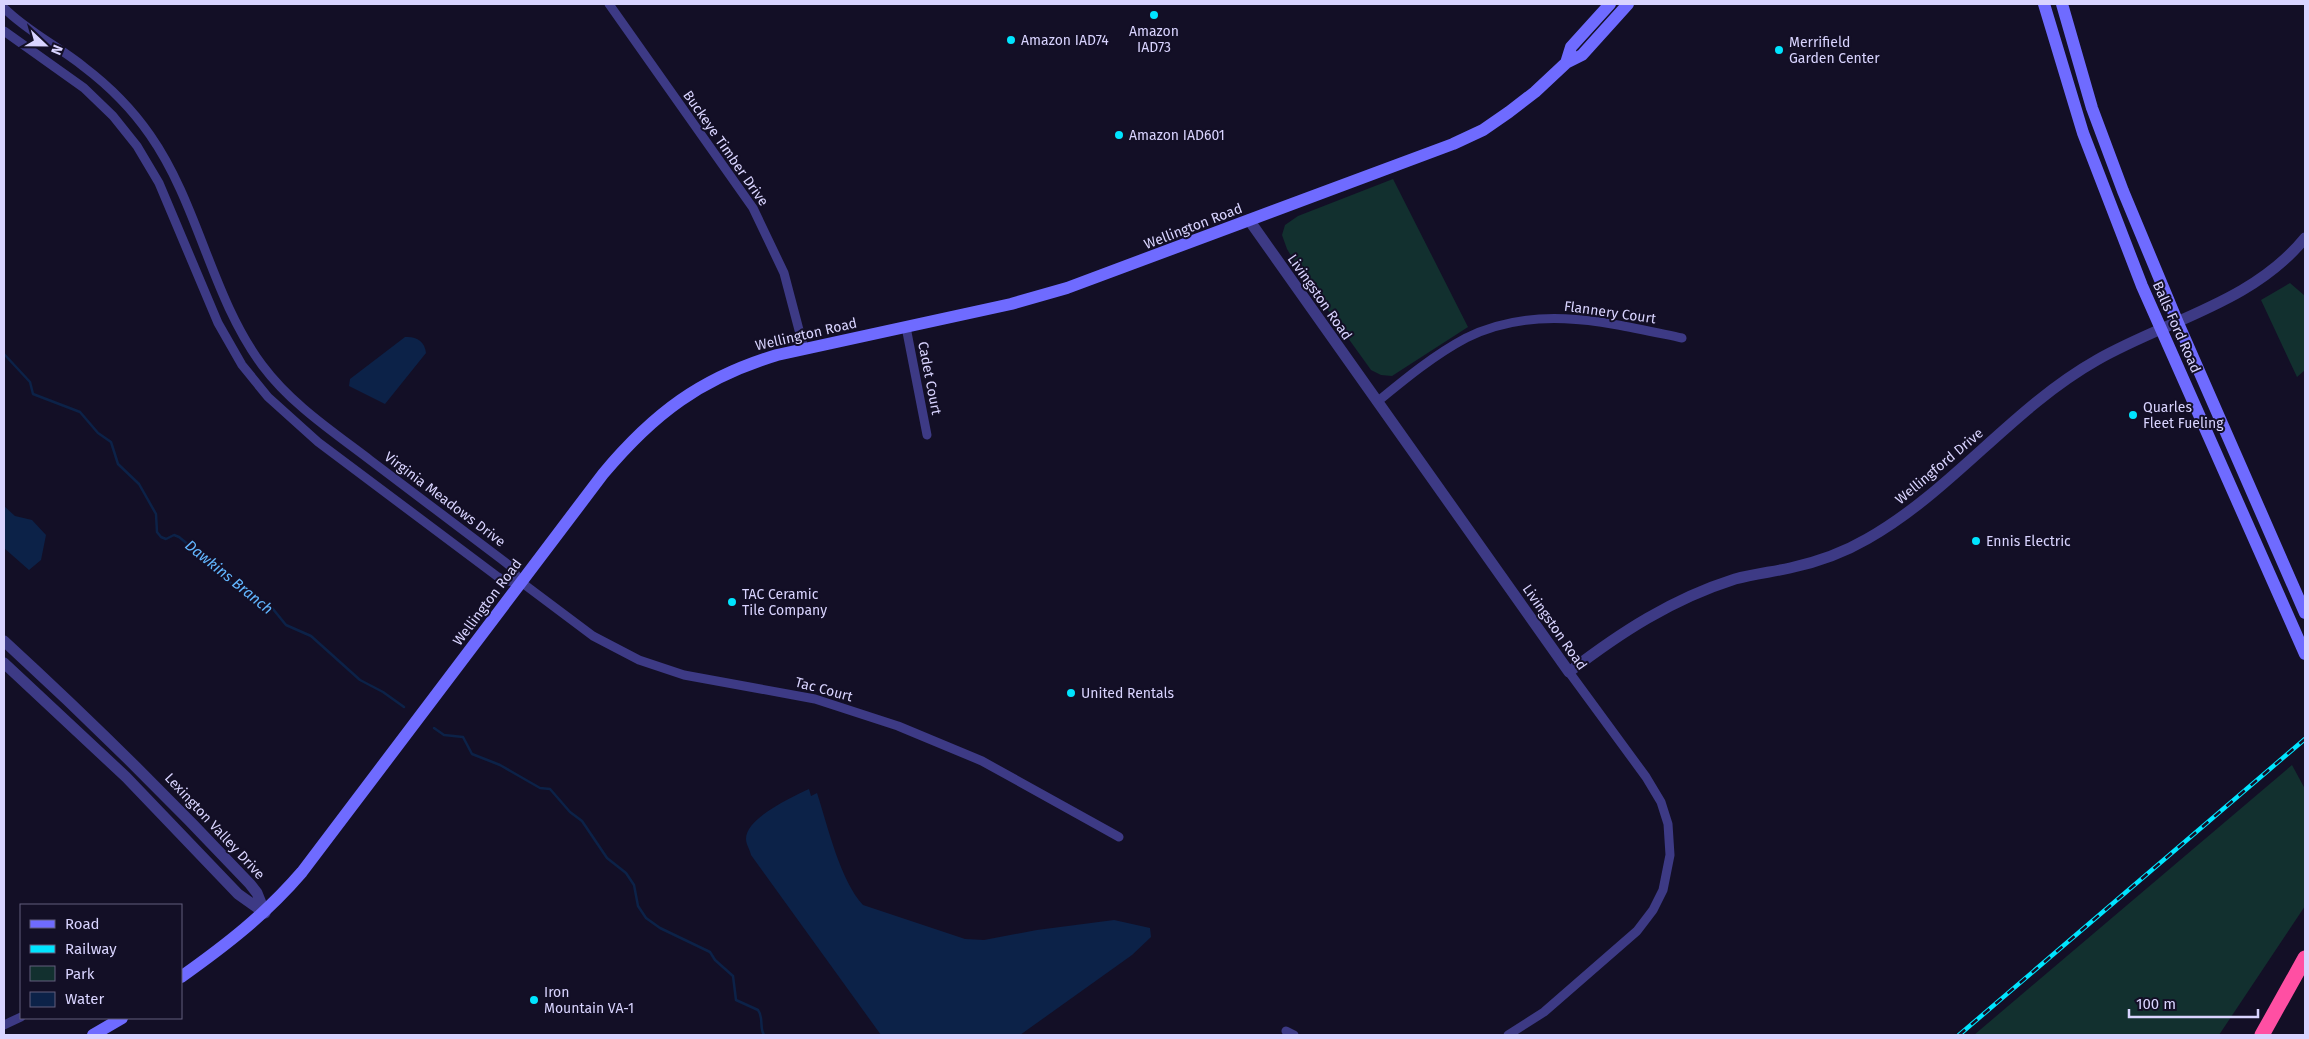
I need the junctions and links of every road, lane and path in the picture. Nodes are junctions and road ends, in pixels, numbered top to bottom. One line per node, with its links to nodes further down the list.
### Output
1 (608, 4): 17 (street, Buckeye Timber Drive)
2 (1628, 4): 10 (main road, Wellington Road)
3 (2044, 4): 7 (main road, Balls Ford Road)
4 (2062, 4): 9 (main road, Balls Ford Road)
5 (1605, 7): 10 (main road, Wellington Road)
6 (4, 8): 20 (street, Virginia Meadows Drive)
7 (2050, 21): 9 (main road); 15 (main road, Balls Ford Road)
8 (4, 31): 20 (street)
9 (2074, 45): 13 (main road, Balls Ford Road)
10 (1566, 63): 11 (main road, Wellington Road)
11 (1249, 220): 14 (main road, Wellington Road); 18 (street, Livingston Road)
12 (2305, 238): 13 (street, Wellingford Drive)
13 (2178, 323): 15 (street, Wellingford Drive); 21 (main road, Balls Ford Road)
14 (906, 327): 17 (main road, Wellington Road); 19 (street, Cadet Court)
15 (2161, 330): 23 (main road, Balls Ford Road); 25 (street, Wellingford Drive)
16 (1682, 338): 18 (street, Flannery Court)
17 (804, 349): 20 (main road, Wellington Road)
18 (1377, 402): 25 (street, Livingston Road)
19 (927, 435)
20 (521, 582): 28 (street, Tac Court); 29 (main road, Wellington Road)
21 (2305, 614)
22 (4, 641): 26 (street, Lexington Valley Drive)
23 (2305, 654)
24 (4, 663): 27 (street, Lexington Valley Drive)
25 (1569, 672): 40 (street, Livingston Road)
26 (42, 676): 27 (street); 29 (street, Lexington Valley Drive)
27 (32, 688): 29 (street, Lexington Valley Drive)
28 (1119, 837)
29 (265, 913): 32 (main road, Wellington Road)
30 (2305, 958): 33 (highway)
31 (2305, 971): 33 (highway)
32 (182, 976)
33 (2289, 988): 41 (highway)
34 (20, 1017): 36 (street)
35 (120, 1019): 38 (main road)
36 (4, 1025)
37 (1286, 1030): 39 (street)
38 (93, 1035)
39 (1294, 1035)
40 (1508, 1035)
41 (2262, 1035)

